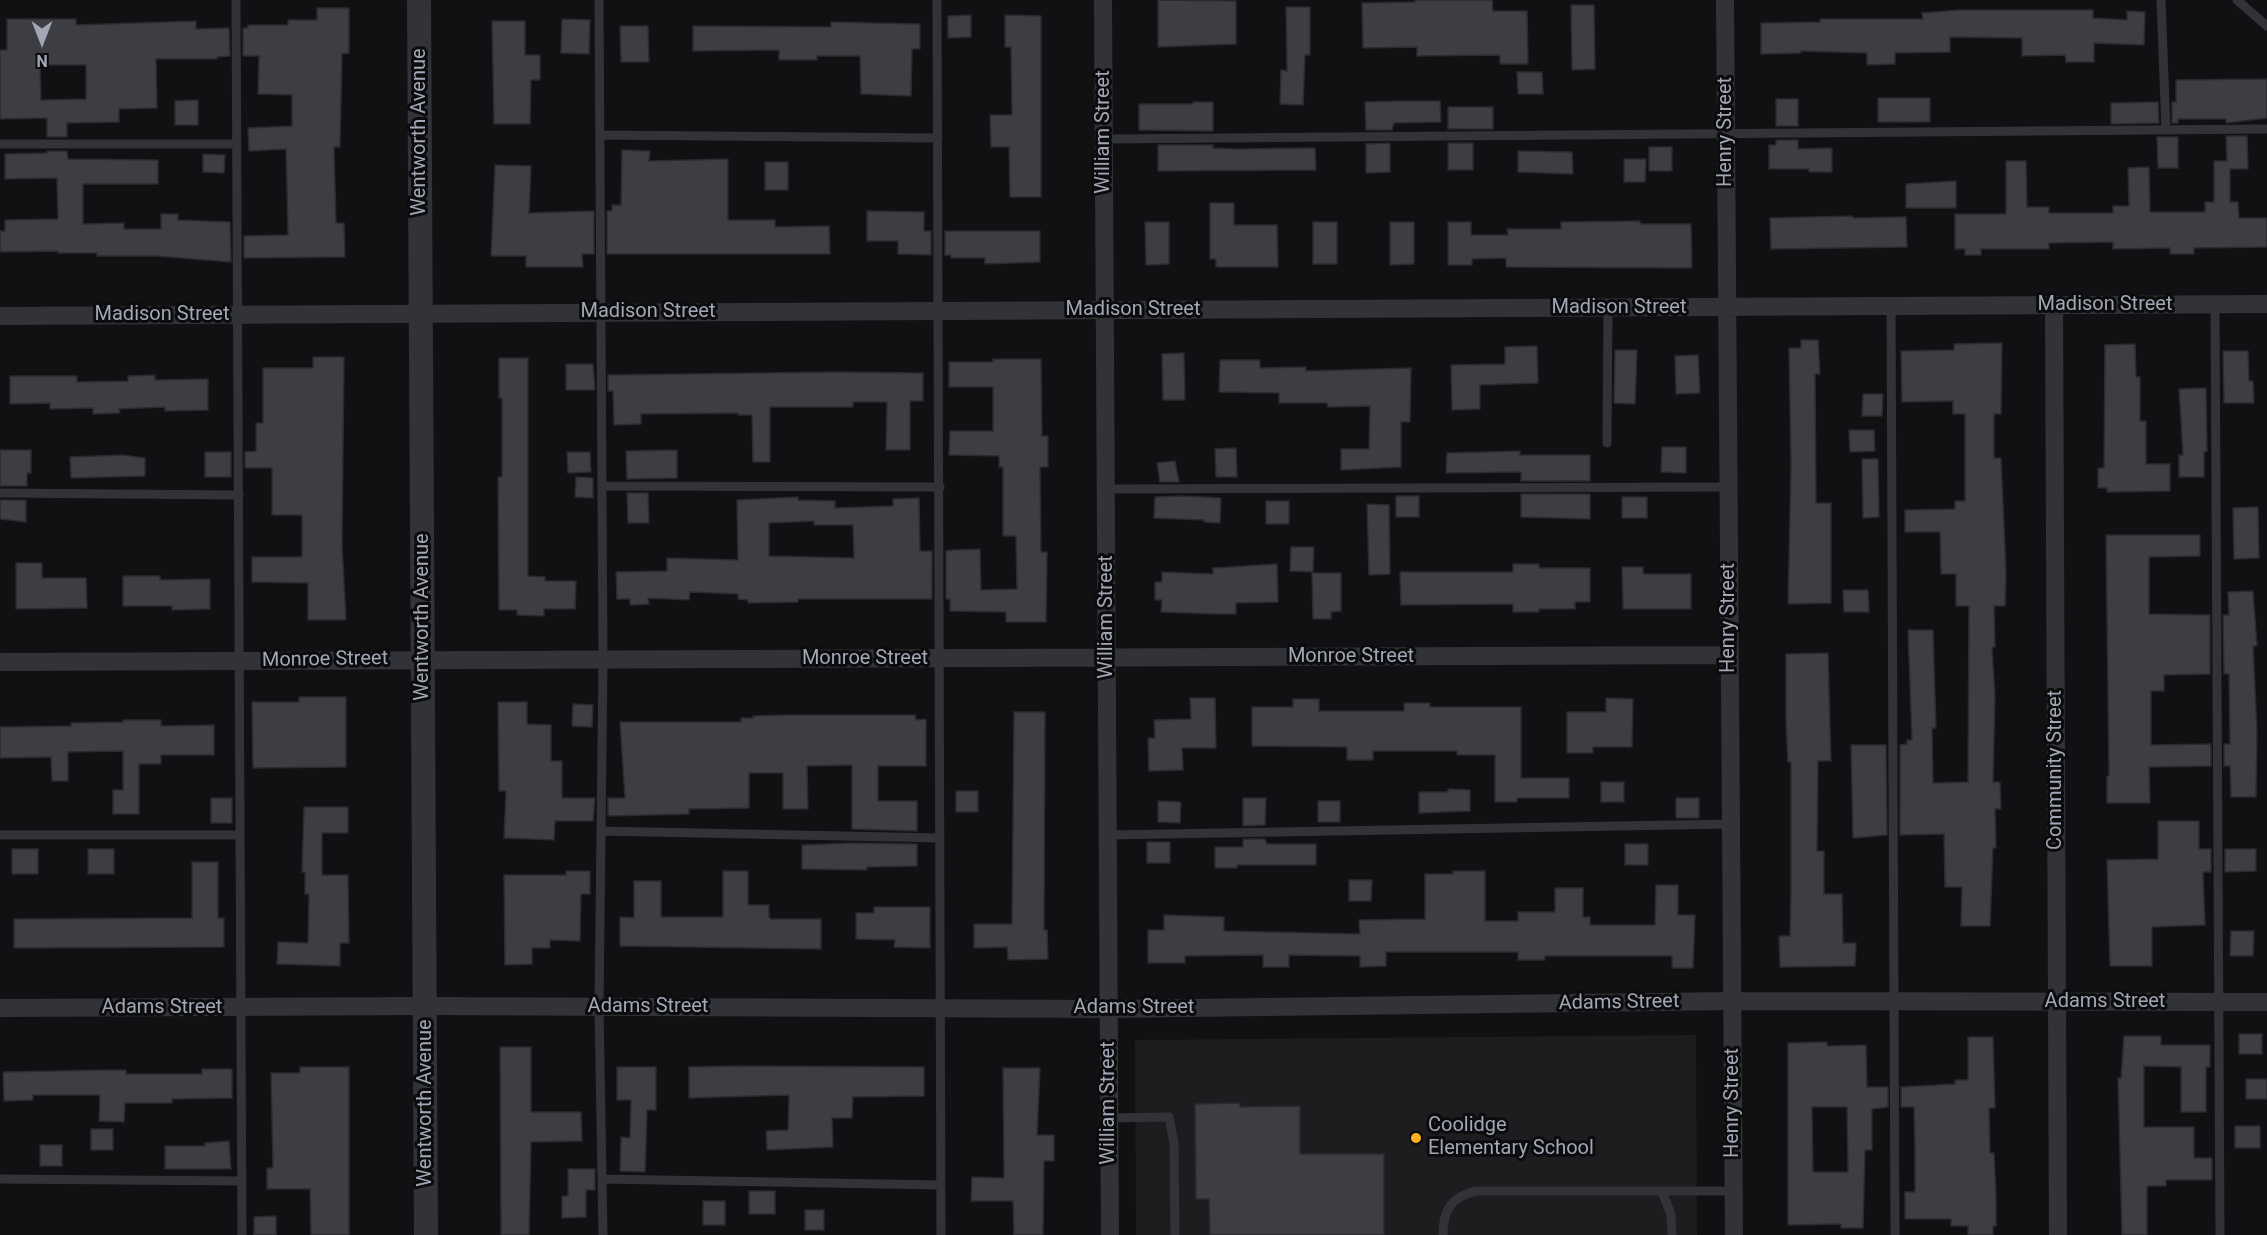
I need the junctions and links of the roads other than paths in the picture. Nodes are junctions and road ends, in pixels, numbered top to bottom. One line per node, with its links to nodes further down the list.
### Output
1 (236, 0): 17 (lane)
2 (419, 0): 27 (street, Wentworth Avenue)
3 (599, 0): 12 (lane)
4 (937, 0): 14 (lane)
5 (1103, 0): 15 (street, William Street)
6 (1725, 0): 13 (street, Henry Street)
7 (2161, 0): 11 (lane)
8 (2237, 0): 9 (lane)
9 (2267, 26)
10 (2267, 129): 11 (lane)
11 (2166, 130): 13 (lane)
12 (600, 135): 14 (lane); 26 (lane)
13 (1726, 135): 15 (lane); 22 (street, Henry Street)
14 (938, 138): 25 (lane)
15 (1104, 139): 24 (street, William Street)
16 (0, 144): 17 (lane)
17 (237, 144): 28 (lane)
18 (2267, 304): 19 (street, Madison Street)
19 (2215, 305): 21 (street, Madison Street); 53 (lane)
20 (1891, 306): 21 (street, Madison Street); 22 (street, Madison Street); 51 (lane)
21 (2054, 306): 52 (street, Community Street)
22 (1727, 307): 23 (street, Madison Street); 33 (street, Henry Street)
23 (1608, 308): 24 (street, Madison Street); 30 (lane)
24 (1105, 310): 25 (street, Madison Street); 34 (street, William Street)
25 (939, 311): 26 (street, Madison Street); 32 (lane)
26 (600, 313): 27 (street, Madison Street); 31 (lane)
27 (421, 314): 28 (street, Madison Street); 38 (street, Wentworth Avenue)
28 (238, 315): 29 (street, Madison Street); 36 (lane)
29 (0, 316)
30 (1607, 443)
31 (602, 486): 32 (lane); 39 (lane)
32 (940, 487): 40 (lane)
33 (1728, 487): 34 (lane); 37 (street, Henry Street)
34 (1106, 489): 41 (street, William Street)
35 (0, 493): 36 (lane)
36 (239, 495): 42 (lane)
37 (1729, 655): 41 (street, Monroe Street); 44 (street, Henry Street)
38 (423, 659): 39 (street, Monroe Street); 42 (street, Monroe Street); 55 (street, Wentworth Avenue)
39 (603, 659): 40 (street, Monroe Street); 45 (lane)
40 (941, 659): 41 (street, Monroe Street); 49 (lane)
41 (1107, 659): 48 (street, William Street)
42 (239, 661): 43 (street, Monroe Street); 47 (lane)
43 (0, 662)
44 (1731, 824): 48 (lane); 50 (street, Henry Street)
45 (601, 831): 49 (lane); 56 (lane)
46 (0, 836): 47 (lane)
47 (240, 836): 58 (lane)
48 (1108, 836): 60 (street, William Street)
49 (940, 838): 59 (lane)
50 (1732, 1001): 51 (street, Adams Street); 60 (street, Adams Street); 66 (street, Henry Street)
51 (1894, 1002): 52 (street, Adams Street); 77 (lane)
52 (2058, 1002): 53 (street, Adams Street); 78 (street, Community Street)
53 (2219, 1002): 54 (street, Adams Street); 79 (lane)
54 (2267, 1002)
55 (425, 1006): 56 (street, Adams Street); 58 (street, Adams Street); 69 (street, Wentworth Avenue)
56 (599, 1007): 59 (street, Adams Street); 63 (lane)
57 (0, 1008): 58 (street, Adams Street)
58 (241, 1008): 64 (lane)
59 (938, 1008): 60 (street, Adams Street); 65 (lane)
60 (1109, 1009): 61 (street, William Street)
61 (1109, 1118): 72 (street, William Street); 73 (lane)
62 (0, 1179): 64 (lane)
63 (602, 1179): 65 (lane); 70 (lane)
64 (242, 1181): 68 (lane)
65 (940, 1185): 71 (lane)
66 (1733, 1191): 67 (lane); 76 (street, Henry Street)
67 (1662, 1192): 74 (lane); 75 (lane)
68 (242, 1235)
69 (426, 1235)
70 (603, 1235)
71 (941, 1235)
72 (1110, 1235)
73 (1175, 1235)
74 (1443, 1235)
75 (1672, 1235)
76 (1734, 1235)
77 (1895, 1235)
78 (2058, 1235)
79 (2220, 1235)

